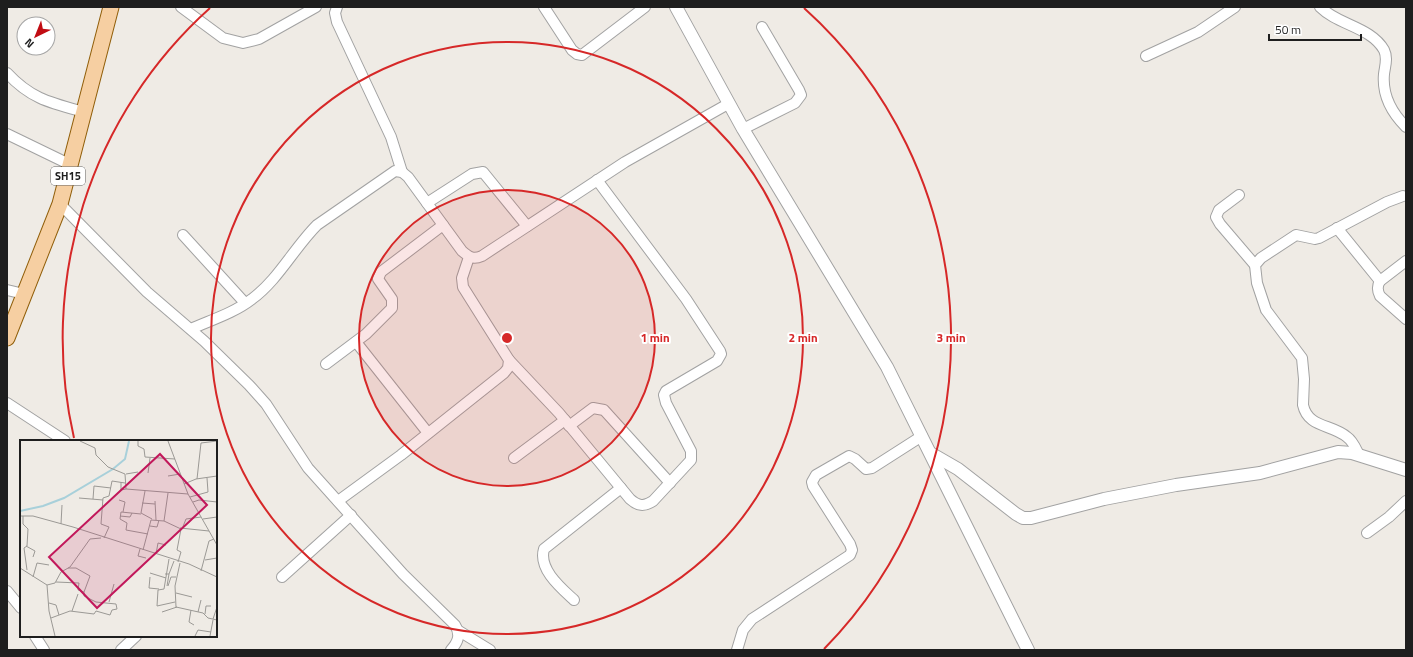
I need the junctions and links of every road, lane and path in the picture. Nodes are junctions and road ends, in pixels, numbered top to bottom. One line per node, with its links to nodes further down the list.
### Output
1 (111, 7): 14 (main road, SH15)
2 (181, 7): 3 (street)
3 (316, 7)
4 (544, 7): 5 (street)
5 (645, 7)
6 (676, 7): 13 (street)
7 (1235, 7): 11 (street)
8 (1320, 7): 15 (street)
9 (334, 9): 19 (street)
10 (762, 27): 16 (street)
11 (1146, 56)
12 (7, 73): 14 (street)
13 (728, 104): 16 (street); 20 (street)
14 (84, 112): 18 (main road, SH15)
15 (1406, 127)
16 (743, 129): 45 (street)
17 (7, 134): 18 (street)
18 (71, 165): 24 (main road, SH15)
19 (402, 172): 23 (street); 35 (street)
20 (597, 180): 26 (street); 51 (street)
21 (1239, 195): 31 (street)
22 (1405, 197): 27 (street)
23 (427, 203): 25 (street); 26 (street)
24 (60, 204): 34 (main road, SH15); 37 (street)
25 (443, 224): 29 (street); 39 (street)
26 (527, 226): 29 (street)
27 (1337, 228): 31 (street); 32 (street)
28 (183, 234): 35 (street)
29 (469, 257): 40 (street)
30 (1406, 261): 32 (street)
31 (1255, 265): 48 (street)
32 (1380, 281): 36 (street)
33 (7, 290): 34 (street)
34 (24, 294): 38 (main road, SH15)
35 (246, 304): 37 (street)
36 (1406, 319)
37 (191, 329): 53 (street)
38 (7, 338)
39 (356, 342): 41 (street); 44 (street)
40 (509, 360): 43 (street); 44 (street)
41 (326, 364)
42 (7, 403): 46 (street)
43 (567, 423): 49 (street); 51 (street); 52 (street)
44 (428, 432): 53 (street)
45 (922, 436): 47 (street); 68 (street)
46 (63, 440)
47 (932, 454): 48 (street); 69 (street)
48 (1359, 455): 50 (street)
49 (514, 458)
50 (1406, 470)
51 (670, 483): 52 (street)
52 (621, 488): 59 (street)
53 (338, 501): 55 (street)
54 (1406, 501): 56 (street)
55 (351, 515): 57 (street); 61 (street)
56 (1367, 533)
57 (282, 577)
58 (7, 591): 60 (street)
59 (574, 600)
60 (20, 607)
61 (459, 631): 66 (street); 67 (street)
62 (36, 637): 64 (street)
63 (135, 637): 65 (street)
64 (44, 650)
65 (121, 650)
66 (451, 650)
67 (490, 650)
68 (737, 650)
69 (1028, 650)

